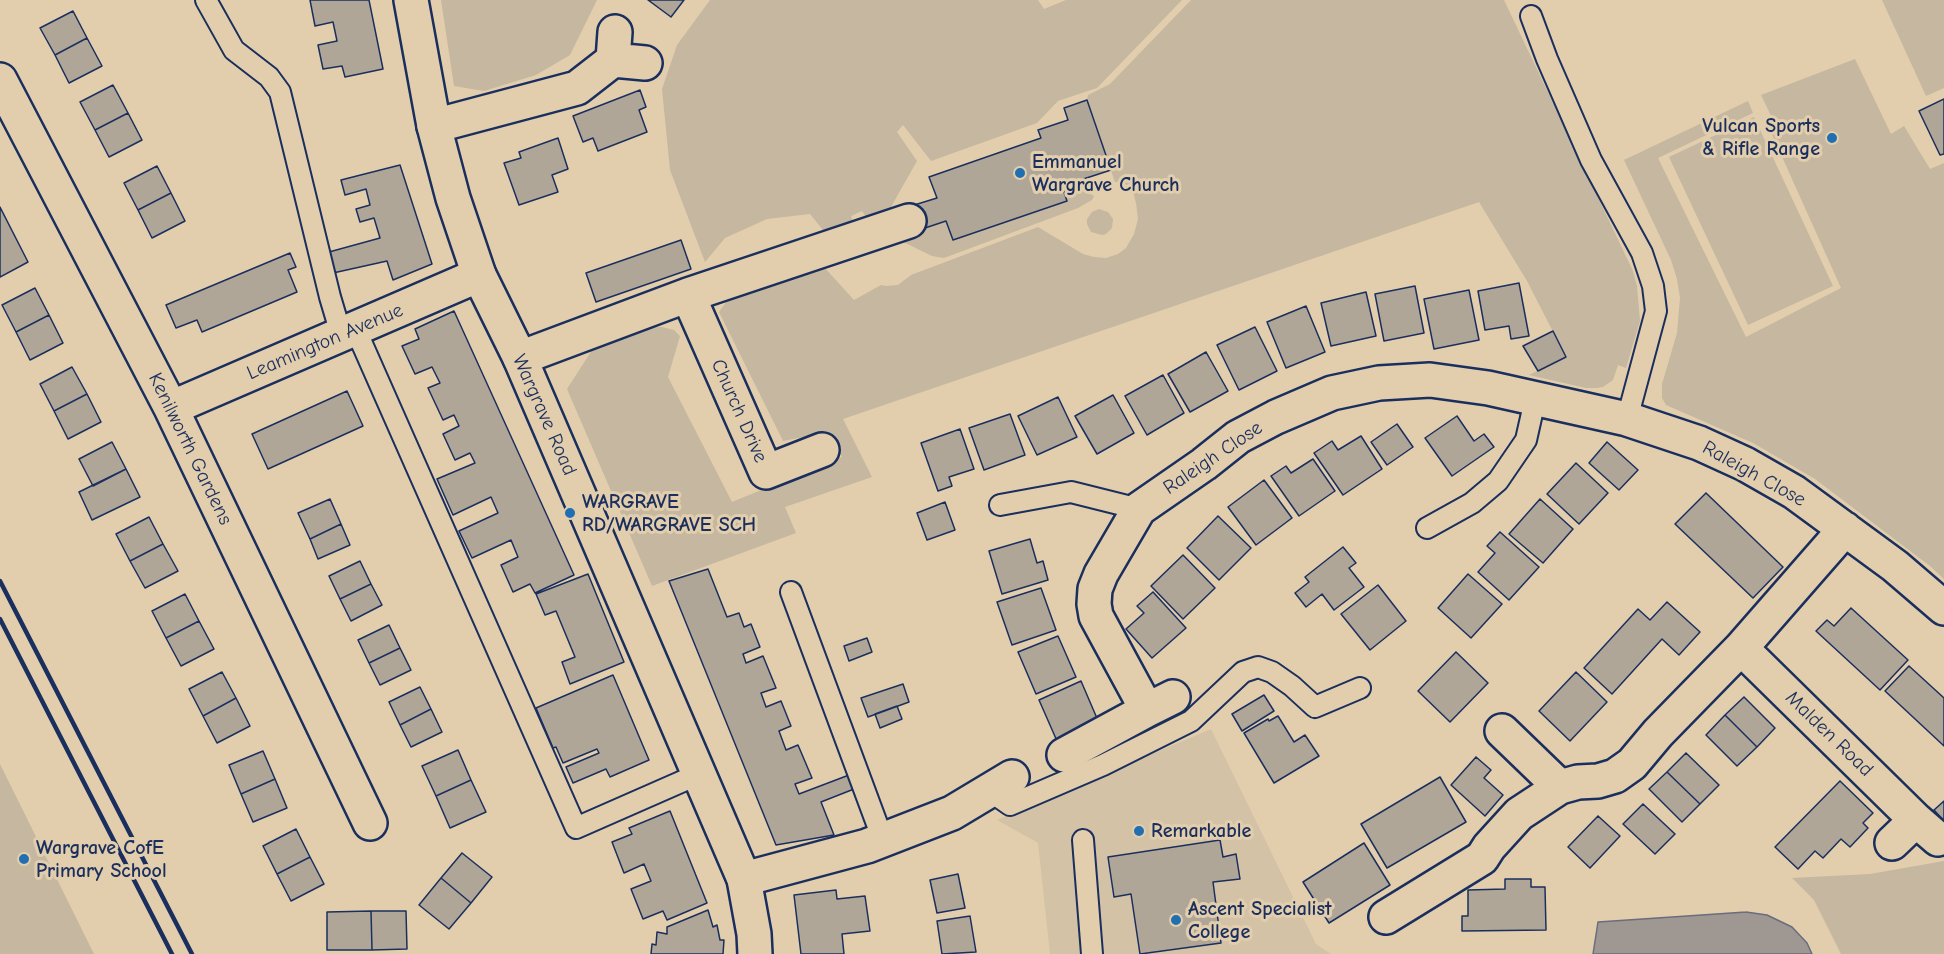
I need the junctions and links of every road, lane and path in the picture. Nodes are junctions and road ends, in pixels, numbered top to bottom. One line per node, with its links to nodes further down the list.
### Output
1 (206, 0): 10 (lane)
2 (411, 0): 6 (street, Wargrave Road)
3 (1530, 16): 14 (lane)
4 (645, 63): 6 (street)
5 (0, 80): 13 (street, Kenilworth Gardens)
6 (434, 126): 8 (street, Wargrave Road)
7 (909, 220): 9 (street)
8 (479, 275): 10 (street, Leamington Avenue); 11 (street, Wargrave Road)
9 (688, 295): 11 (street); 15 (street, Church Drive)
10 (348, 331): 13 (street, Leamington Avenue); 26 (lane)
11 (520, 358): 26 (street, Wargrave Road)
12 (1535, 400): 14 (street, Raleigh Close); 17 (street, Raleigh Close); 18 (lane)
13 (171, 408): 29 (street, Kenilworth Gardens)
14 (1627, 419): 19 (street, Raleigh Close)
15 (822, 450)
16 (1000, 505): 17 (lane)
17 (1139, 509): 25 (street, Raleigh Close)
18 (1427, 528)
19 (1845, 529): 21 (street, Raleigh Close); 22 (street)
20 (791, 592): 30 (lane)
21 (1944, 608)
22 (1741, 648): 28 (street); 32 (street, Malden Road)
23 (1360, 688): 27 (lane)
24 (1502, 731): 28 (street)
25 (1064, 755)
26 (699, 774): 33 (street, Wargrave Road)
27 (1001, 784): 30 (street)
28 (1560, 787): 34 (street)
29 (370, 823)
30 (884, 840): 33 (street)
31 (1083, 840): 36 (lane)
32 (1892, 843)
33 (744, 879): 35 (street, Wargrave Road)
34 (1386, 917)
35 (755, 954)
36 (1092, 954)

